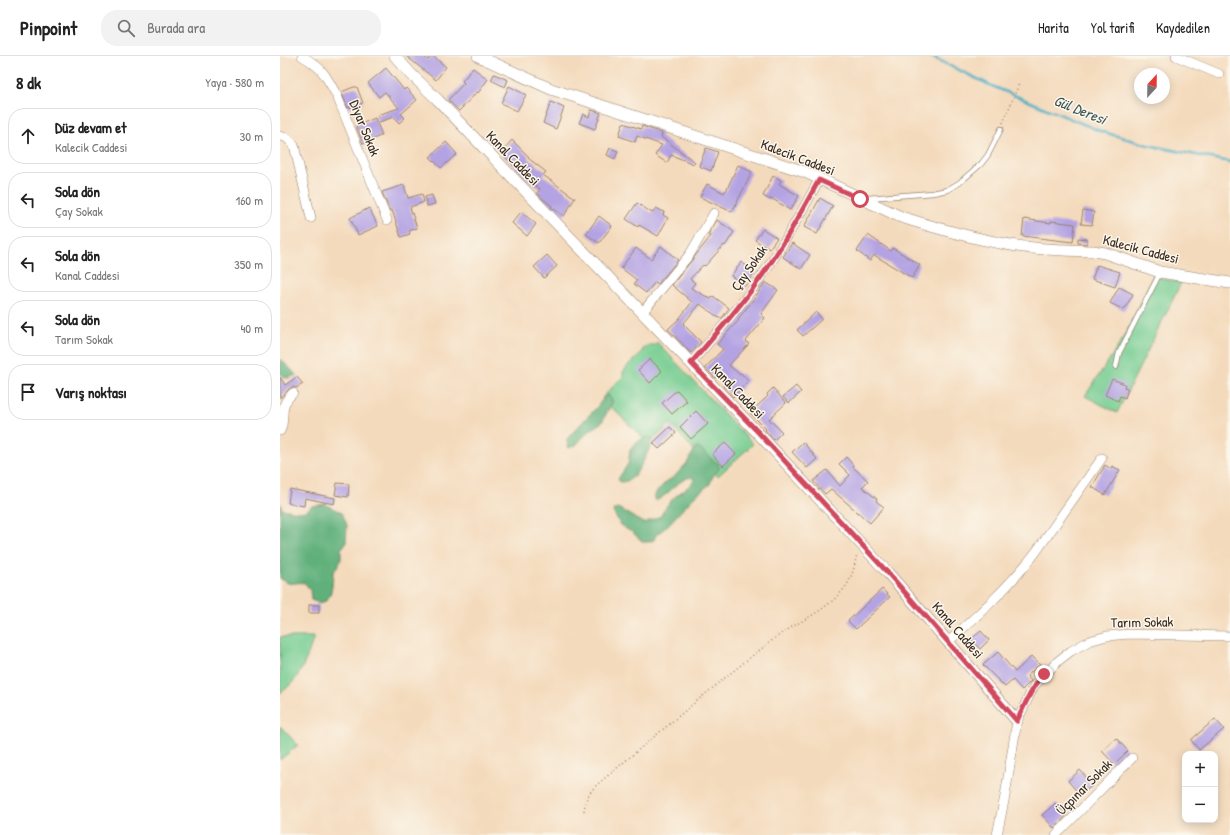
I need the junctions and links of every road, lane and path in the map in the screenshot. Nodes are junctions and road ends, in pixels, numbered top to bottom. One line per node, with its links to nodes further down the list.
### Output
1 (302, 56): 13 (street, Diyar Sokak)
2 (395, 56): 16 (street, Kanal Caddesi)
3 (478, 56): 9 (street, Kalecik Caddesi)
4 (1176, 56): 5 (street)
5 (1219, 74)
6 (1019, 84): 7 (path)
7 (1001, 129): 10 (lane)
8 (280, 136): 12 (street)
9 (819, 180): 10 (street, Kalecik Caddesi); 17 (street, Çay Sokak)
10 (860, 199): 14 (street, Kalecik Caddesi)
11 (714, 213): 16 (street)
12 (311, 218)
13 (387, 220)
14 (1160, 272): 15 (street, Kalecik Caddesi); 18 (lane)
15 (1230, 284)
16 (642, 313): 17 (street, Kanal Caddesi)
17 (691, 363): 22 (street, Kanal Caddesi)
18 (1116, 367)
19 (293, 393): 20 (street)
20 (280, 431)
21 (1102, 458): 24 (street)
22 (859, 542): 24 (street, Kanal Caddesi); 27 (path)
23 (1230, 636): 25 (street, Tarım Sokak)
24 (948, 642): 25 (street, Kanal Caddesi)
25 (1017, 721): 28 (street, Tarım Sokak)
26 (1132, 758): 29 (street, Üçpınar Sokak)
27 (584, 811)
28 (997, 835)
29 (1056, 835)

